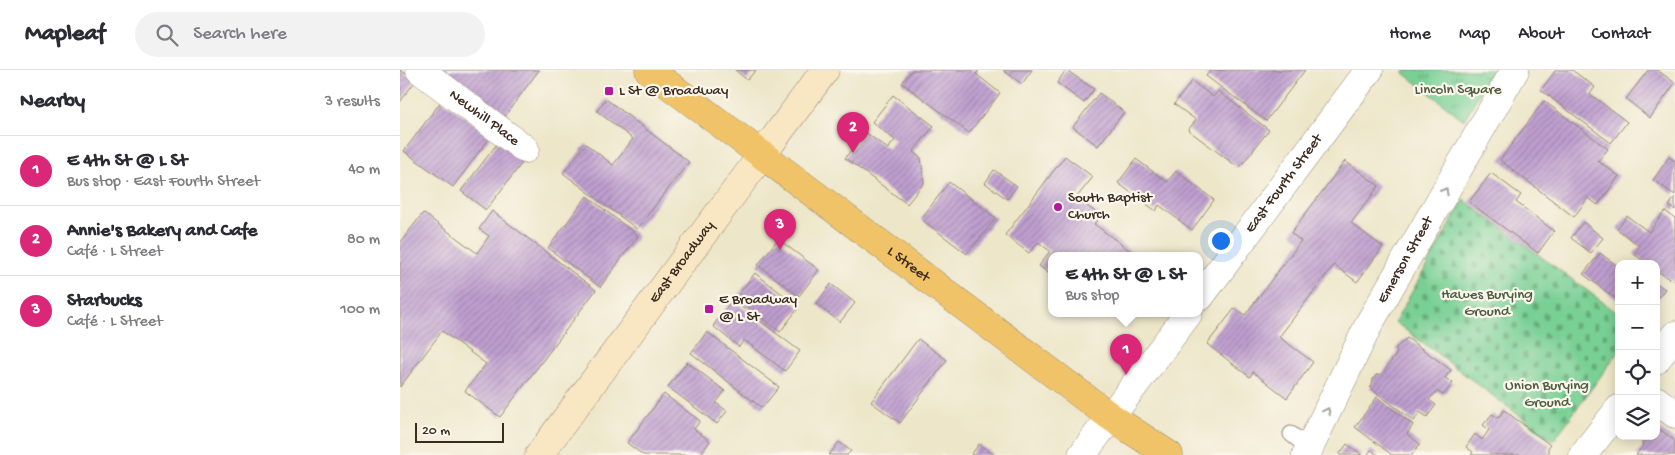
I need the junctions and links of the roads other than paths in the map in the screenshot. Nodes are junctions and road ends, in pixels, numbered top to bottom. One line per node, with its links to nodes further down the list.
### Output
1 (420, 70): 6 (street, Newhill Place)
2 (649, 70): 7 (main road, L Street)
3 (825, 70): 7 (main road, East Broadway)
4 (1369, 70): 8 (street, East Fourth Street)
5 (1515, 70): 16 (street, Emerson Street, one-way to 5)
6 (525, 148)
7 (762, 154): 15 (main road, L Street); 17 (main road, East Broadway)
8 (1203, 294)
9 (1186, 317): 15 (street)
10 (1675, 335): 11 (street)
11 (1660, 355)
12 (1660, 403): 14 (street)
13 (1615, 414): 20 (street)
14 (1675, 414)
15 (1111, 416): 18 (street); 19 (main road, L Street)
16 (1302, 446)
17 (539, 455)
18 (1082, 455)
19 (1169, 455)
20 (1584, 455)

